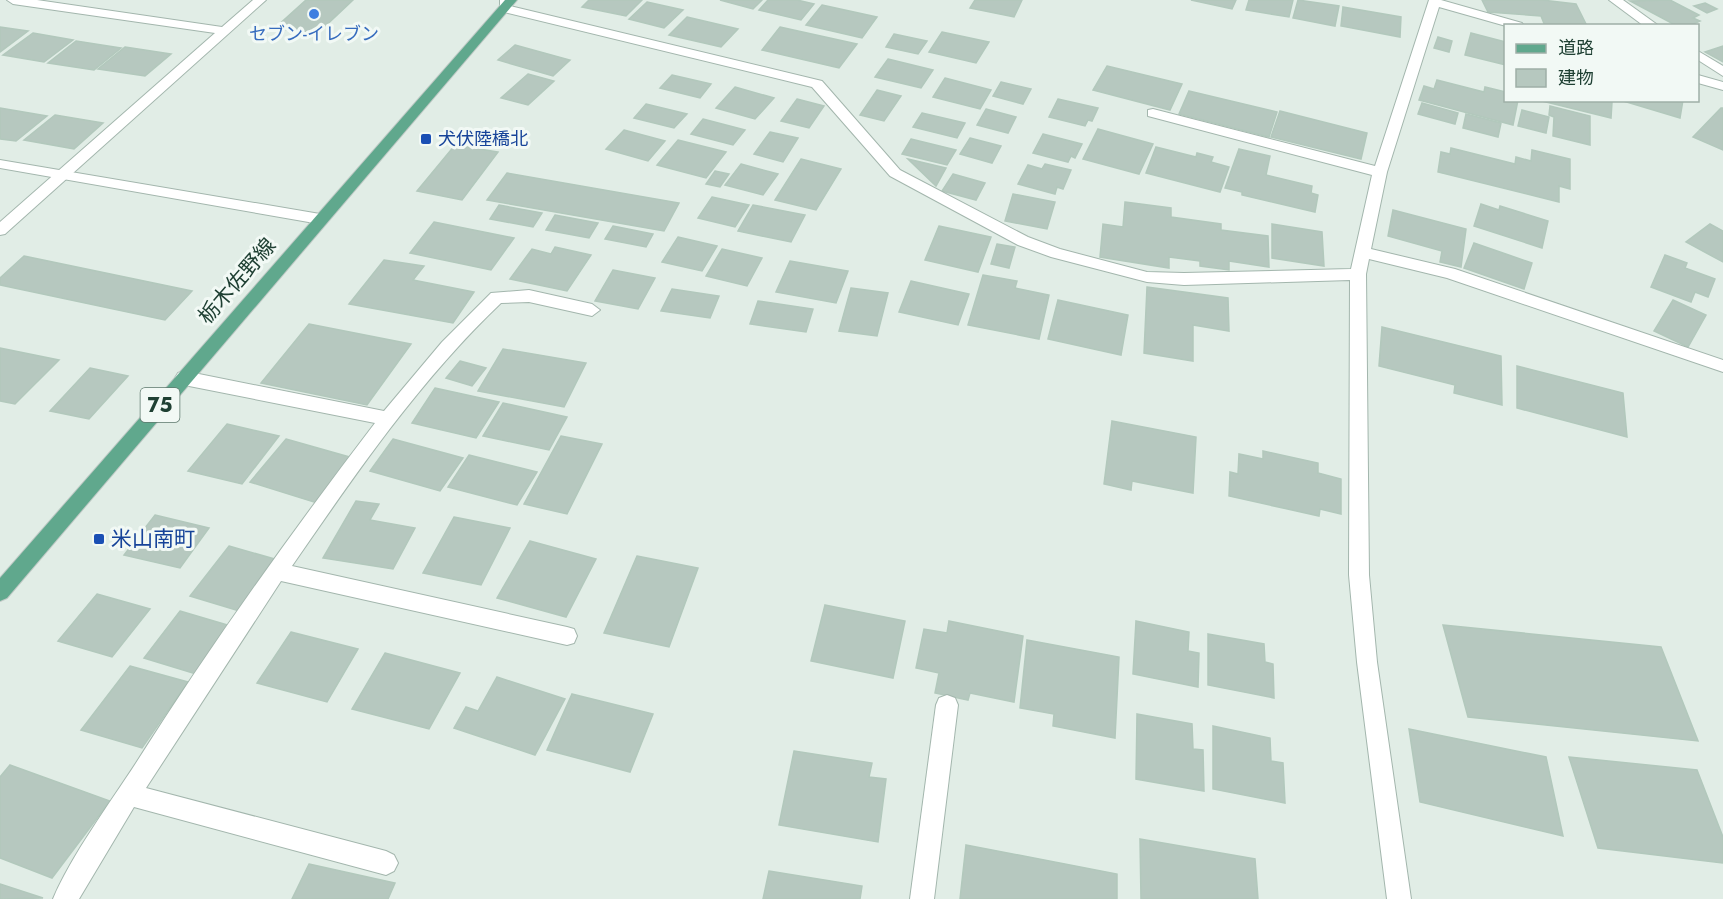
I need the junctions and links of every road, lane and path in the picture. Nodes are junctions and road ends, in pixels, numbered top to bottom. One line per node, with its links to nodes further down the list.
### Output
1 (13, 0): 8 (street)
2 (260, 0): 8 (street)
3 (1615, 0): 7 (street)
4 (1434, 1): 6 (street); 15 (street)
5 (509, 2): 17 (main road, 栃木佐野線 / 75); 20 (street)
6 (1511, 24)
7 (1650, 24)
8 (225, 31): 16 (street)
9 (1699, 56): 10 (street)
10 (1723, 72)
11 (1699, 79): 12 (street)
12 (1723, 86)
13 (1153, 113): 15 (street)
14 (0, 164): 16 (street)
15 (1380, 172): 19 (street)
16 (62, 175): 17 (street); 18 (street)
17 (320, 219): 23 (main road, 栃木佐野線 / 75)
18 (0, 230)
19 (1364, 253): 20 (street); 22 (street)
20 (1358, 274): 33 (street)
21 (592, 310): 24 (street)
22 (1723, 366)
23 (184, 378): 24 (street); 26 (main road, 栃木佐野線 / 75)
24 (386, 418): 25 (street)
25 (277, 571): 27 (street); 29 (street)
26 (0, 592)
27 (567, 636)
28 (947, 705): 32 (street)
29 (127, 794): 30 (street); 31 (street)
30 (386, 863)
31 (65, 899)
32 (922, 899)
33 (1399, 899)

